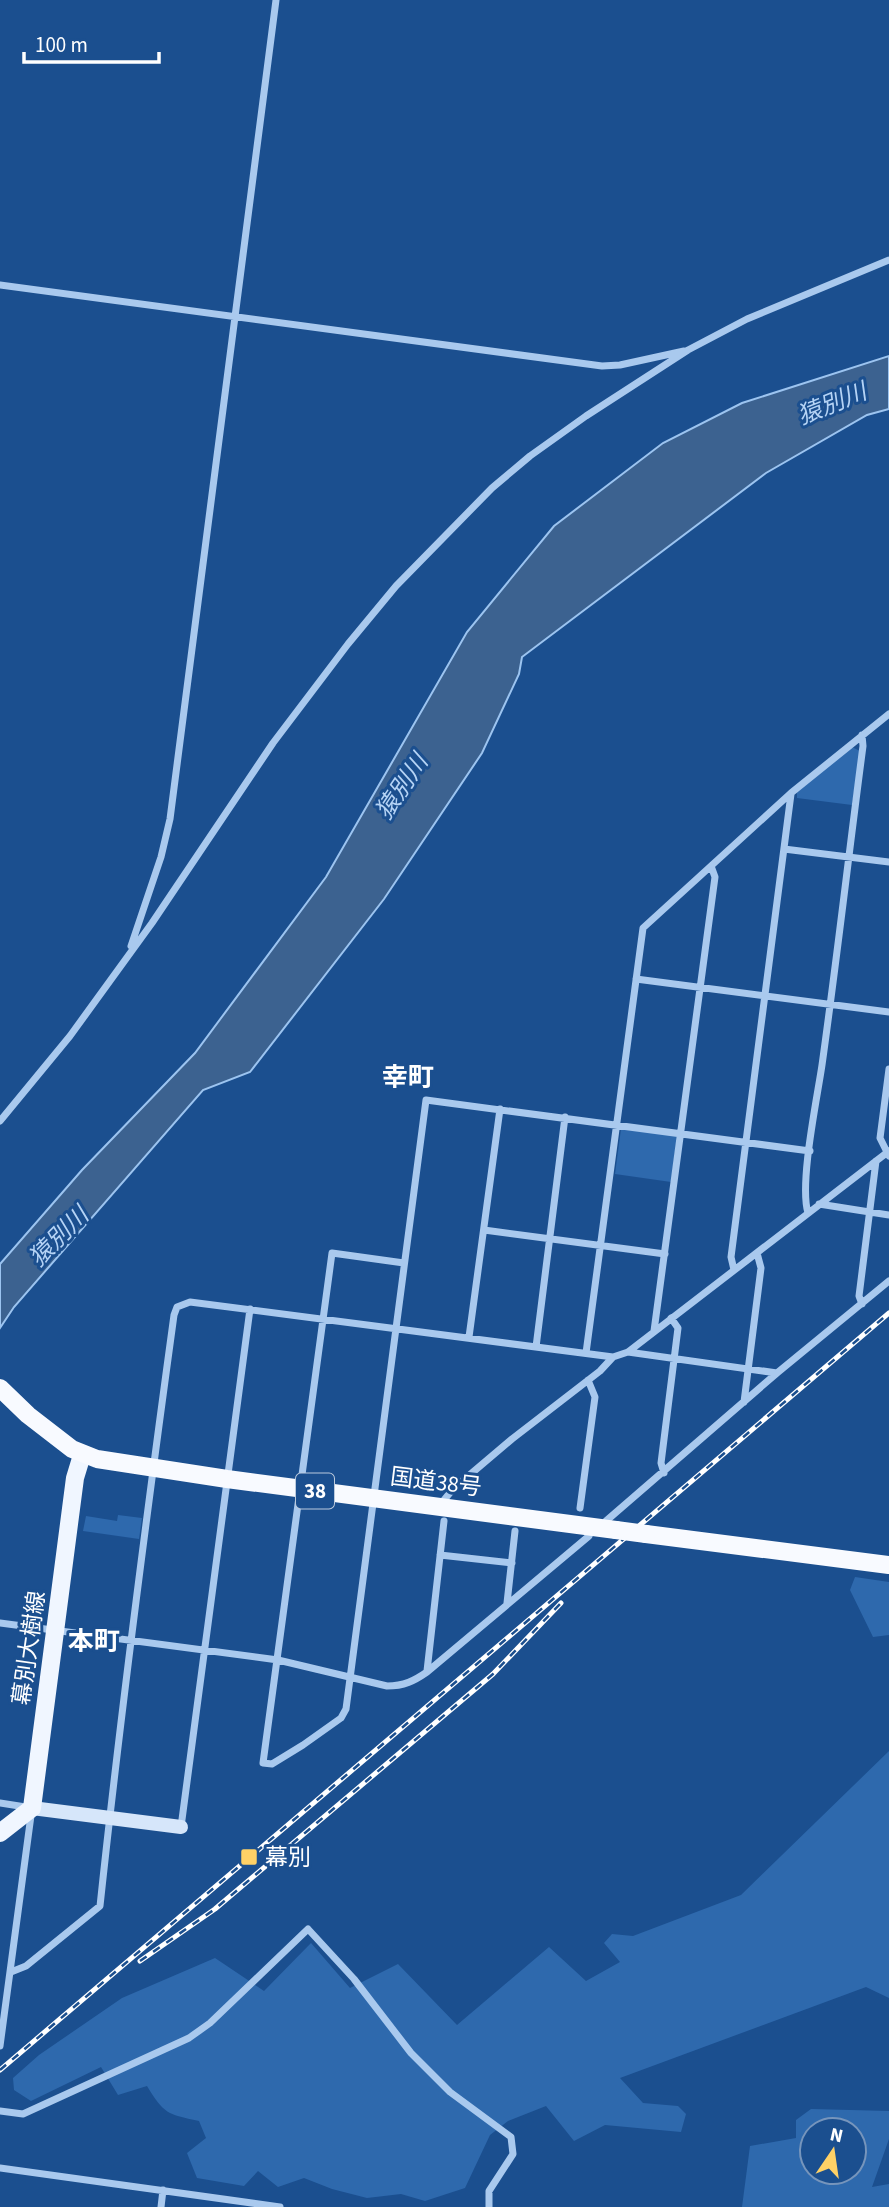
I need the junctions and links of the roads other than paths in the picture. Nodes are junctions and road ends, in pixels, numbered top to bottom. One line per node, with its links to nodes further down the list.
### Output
1 (276, 0): 4 (street)
2 (889, 260): 5 (street)
3 (0, 285): 4 (street)
4 (236, 317): 5 (street); 13 (street)
5 (688, 350): 13 (street)
6 (889, 714): 7 (street)
7 (862, 735): 8 (street); 10 (street)
8 (791, 793): 9 (street); 12 (street)
9 (784, 849): 10 (street); 16 (street)
10 (849, 857): 11 (street); 17 (street)
11 (889, 862)
12 (711, 866): 14 (street); 15 (street)
13 (129, 953): 22 (street)
14 (636, 979): 15 (street); 23 (street)
15 (700, 986): 16 (street); 24 (street)
16 (765, 995): 17 (street); 25 (street)
17 (831, 1003): 18 (street); 26 (street)
18 (889, 1012)
19 (889, 1069): 27 (street)
20 (500, 1109): 21 (street); 33 (street); 38 (street)
21 (565, 1117): 23 (street); 34 (street)
22 (0, 1121)
23 (616, 1125): 24 (street); 35 (street)
24 (681, 1133): 25 (street); 37 (street)
25 (745, 1141): 26 (street); 39 (street)
26 (810, 1151): 30 (street)
27 (888, 1154): 28 (street)
28 (876, 1161): 29 (street); 31 (street)
29 (819, 1204): 30 (street); 31 (street)
30 (808, 1213): 36 (street)
31 (870, 1213): 32 (street); 41 (street)
32 (889, 1215)
33 (484, 1230): 34 (street); 47 (street)
34 (550, 1238): 35 (street); 48 (street)
35 (600, 1245): 37 (street); 50 (street)
36 (757, 1253): 39 (street); 53 (street)
37 (665, 1254): 46 (street)
38 (404, 1263): 43 (street); 45 (street)
39 (734, 1270): 44 (street)
40 (889, 1281): 41 (street)
41 (862, 1304): 54 (street)
42 (250, 1309): 43 (street); 59 (street); 61 (street)
43 (323, 1318): 45 (street); 62 (street)
44 (671, 1318): 46 (street); 52 (street)
45 (396, 1328): 47 (street); 63 (street)
46 (654, 1331): 49 (street)
47 (469, 1337): 48 (street)
48 (536, 1347): 50 (street)
49 (628, 1352): 51 (street); 52 (street)
50 (586, 1353): 51 (street)
51 (613, 1357): 55 (street)
52 (675, 1359): 53 (street); 60 (street)
53 (748, 1369): 54 (street); 57 (street)
54 (777, 1374): 57 (street)
55 (588, 1380): 64 (street); 65 (street)
56 (0, 1388): 58 (highway, 国道38号 / 38)
57 (744, 1402): 60 (street)
58 (82, 1455): 59 (highway, 国道38号 / 38); 74 (main road, 幕別大樹線)
59 (153, 1468): 61 (highway, 国道38号 / 38); 75 (street)
60 (664, 1473): 66 (street)
61 (227, 1479): 62 (highway, 国道38号 / 38); 76 (street)
62 (301, 1489): 63 (highway, 国道38号 / 38); 77 (street)
63 (374, 1499): 65 (highway, 国道38号 / 38); 79 (street)
64 (580, 1508)
65 (441, 1514): 66 (highway, 国道38号 / 38); 69 (street)
66 (611, 1525): 71 (highway, 国道38号 / 38, bridge)
67 (515, 1531): 70 (street)
68 (589, 1536): 72 (street)
69 (440, 1555): 70 (street); 78 (street)
70 (512, 1563): 72 (street)
71 (889, 1565)
72 (507, 1603): 78 (street)
73 (0, 1623): 74 (street)
74 (56, 1630): 75 (street); 81 (main road, 幕別大樹線)
75 (131, 1640): 76 (street); 82 (street)
76 (205, 1650): 77 (street); 83 (street)
77 (278, 1660): 79 (street); 79 (street)
78 (427, 1672): 79 (street)
79 (350, 1678)
80 (0, 1803): 81 (street)
81 (32, 1808): 82 (main road); 84 (main road); 85 (street)
82 (109, 1817): 83 (main road); 85 (street)
83 (181, 1827)
84 (0, 1833)
85 (11, 1972): 86 (street)
86 (4, 1984): 87 (street)
87 (0, 2046)
88 (0, 2111): 95 (street)
89 (0, 2168): 90 (street)
90 (163, 2190): 91 (street); 92 (street)
91 (214, 2197): 93 (street); 94 (street)
92 (161, 2207)
93 (213, 2207)
94 (280, 2207)
95 (489, 2207)

